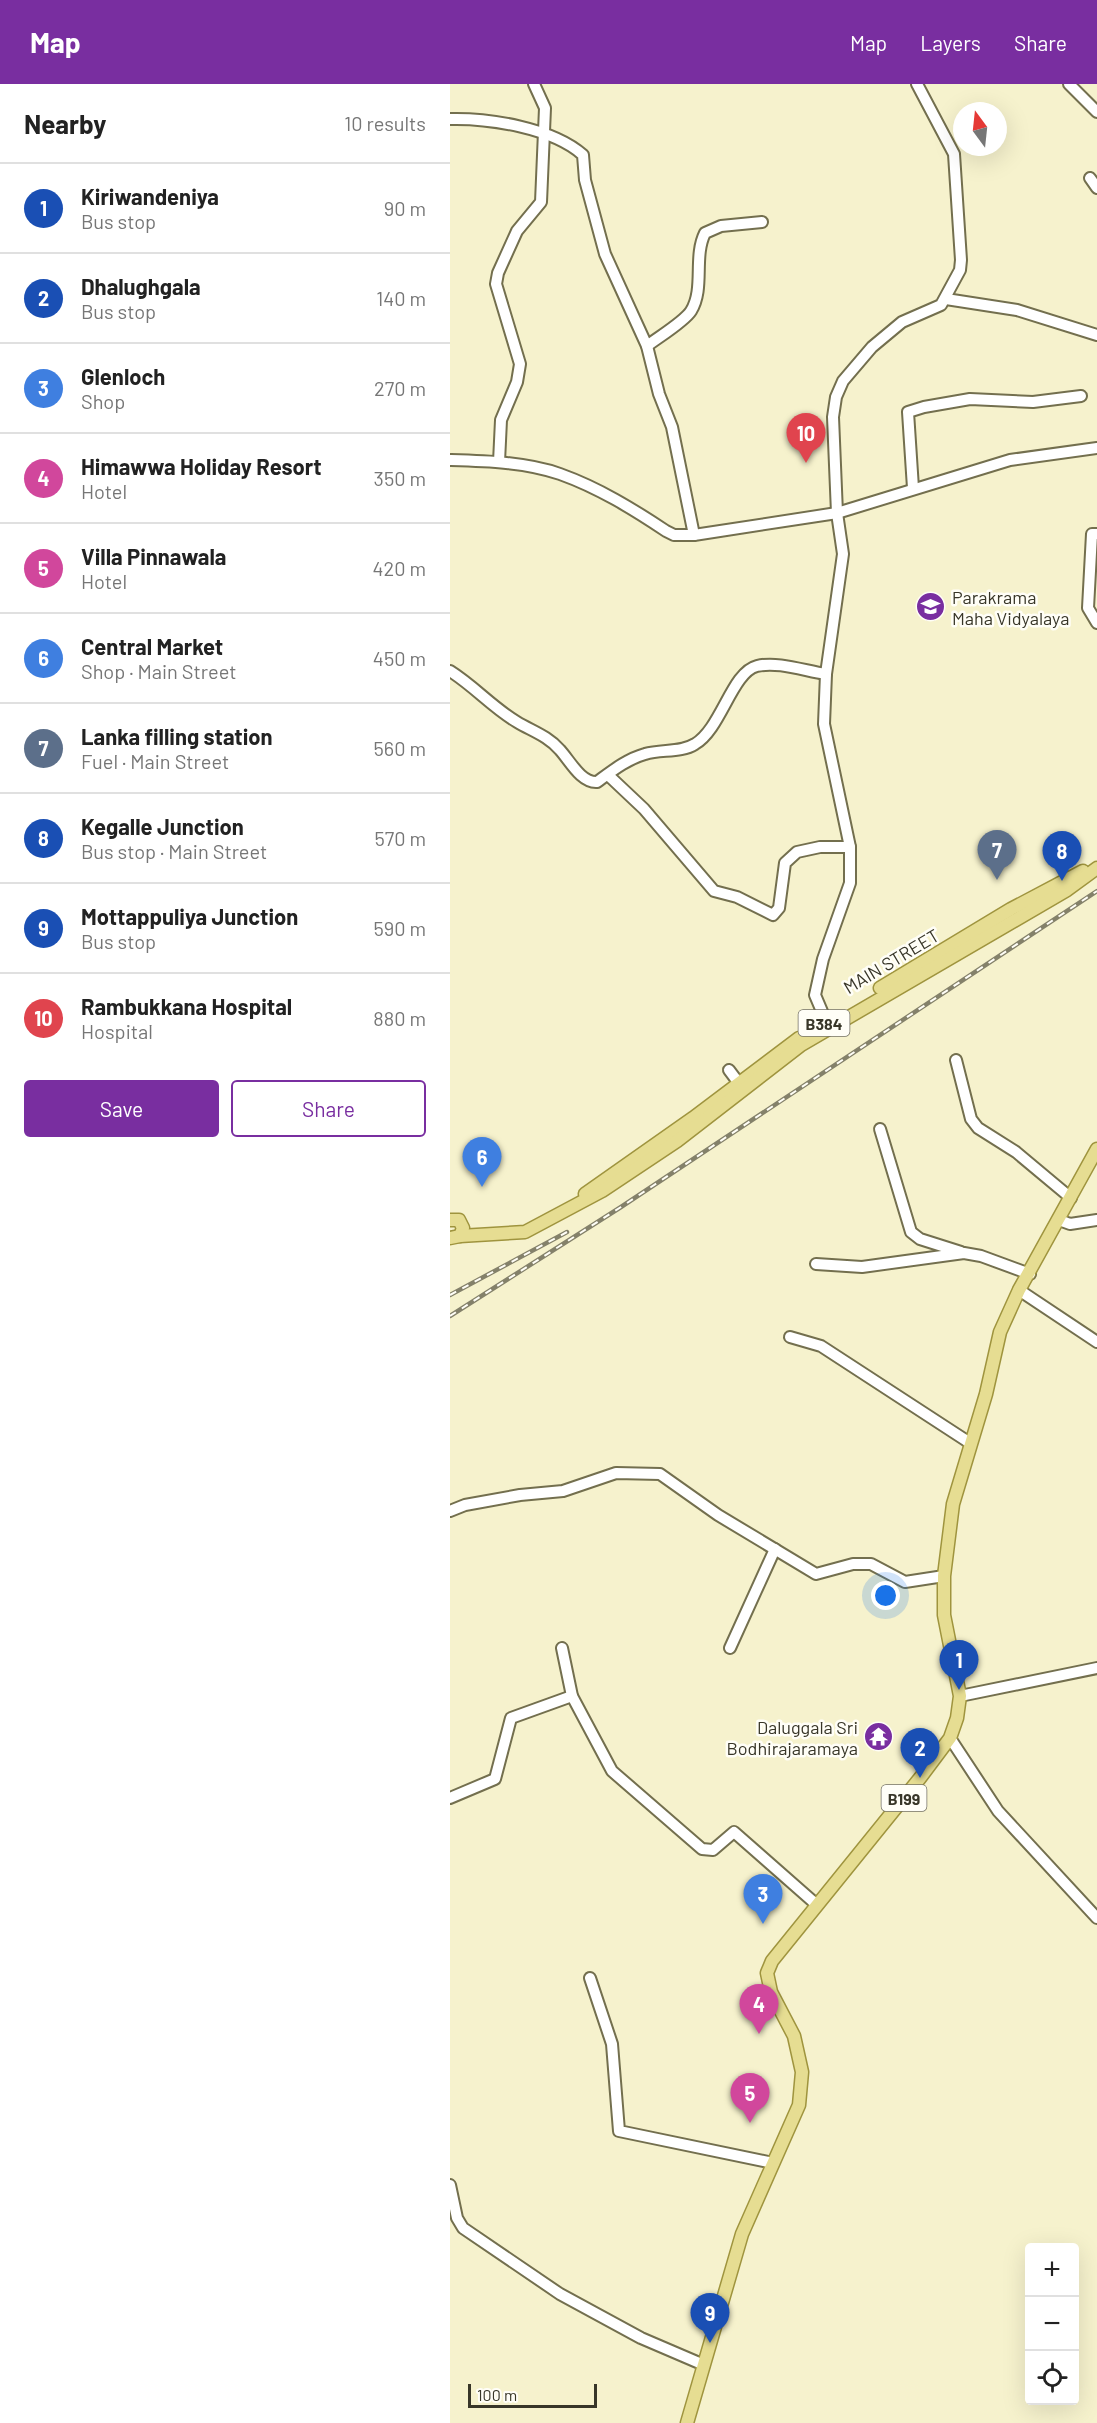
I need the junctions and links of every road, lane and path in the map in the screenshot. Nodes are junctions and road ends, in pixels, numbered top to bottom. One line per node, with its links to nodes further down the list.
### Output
1 (534, 84): 6 (street)
2 (917, 84): 10 (street)
3 (1069, 84): 4 (street)
4 (1097, 112)
5 (450, 119): 6 (street)
6 (544, 135): 12 (street); 16 (street)
7 (1090, 178): 8 (street)
8 (1097, 188)
9 (762, 222): 12 (street)
10 (946, 299): 11 (street); 18 (street)
11 (1097, 335)
12 (646, 346): 20 (street)
13 (1081, 396): 17 (street)
14 (1097, 448): 17 (street)
15 (450, 460): 16 (street)
16 (499, 462): 20 (street)
17 (913, 489): 18 (street)
18 (837, 513): 20 (street); 23 (street)
19 (1097, 534): 21 (street)
20 (694, 535)
21 (1097, 623)
22 (450, 671): 24 (street)
23 (826, 674): 24 (street); 25 (street)
24 (608, 775): 25 (street)
25 (850, 847): 27 (street)
26 (1097, 866): 27 (main road, MAIN STREET / B384)
27 (827, 1025): 30 (main road, MAIN STREET / B384); 34 (main road, MAIN STREET / B384)
28 (956, 1060): 33 (street)
29 (729, 1070): 30 (street)
30 (738, 1082): 34 (main road, MAIN STREET / B384)
31 (880, 1129): 40 (street)
32 (1097, 1149): 33 (main road, B199)
33 (1071, 1198): 35 (main road, B199)
34 (568, 1208): 38 (main road, MAIN STREET / B384)
35 (1059, 1220): 36 (street); 42 (main road, B199)
36 (1097, 1220)
37 (456, 1221): 38 (main road, MAIN STREET / B384); 39 (main road)
38 (491, 1235): 39 (main road, MAIN STREET / B384)
39 (455, 1237)
40 (964, 1253): 41 (street); 42 (street)
41 (816, 1264)
42 (1030, 1274): 43 (main road, B199)
43 (1019, 1290): 45 (street); 46 (main road, B199)
44 (790, 1337): 46 (street)
45 (1097, 1342)
46 (970, 1443): 49 (main road, B199)
47 (450, 1511): 48 (street)
48 (775, 1549): 49 (street); 51 (street)
49 (944, 1576): 54 (main road, B199)
50 (562, 1648): 53 (street)
51 (730, 1648)
52 (1097, 1668): 54 (street)
53 (573, 1696): 56 (street); 57 (street)
54 (960, 1696): 55 (main road, B199)
55 (950, 1738): 57 (main road, B199); 58 (street)
56 (450, 1798)
57 (817, 1905): 60 (main road, B199)
58 (1097, 1918)
59 (590, 1978): 60 (street)
60 (773, 2163): 62 (main road, B199)
61 (450, 2185): 62 (street)
62 (704, 2365): 63 (main road, B199)
63 (687, 2423)

